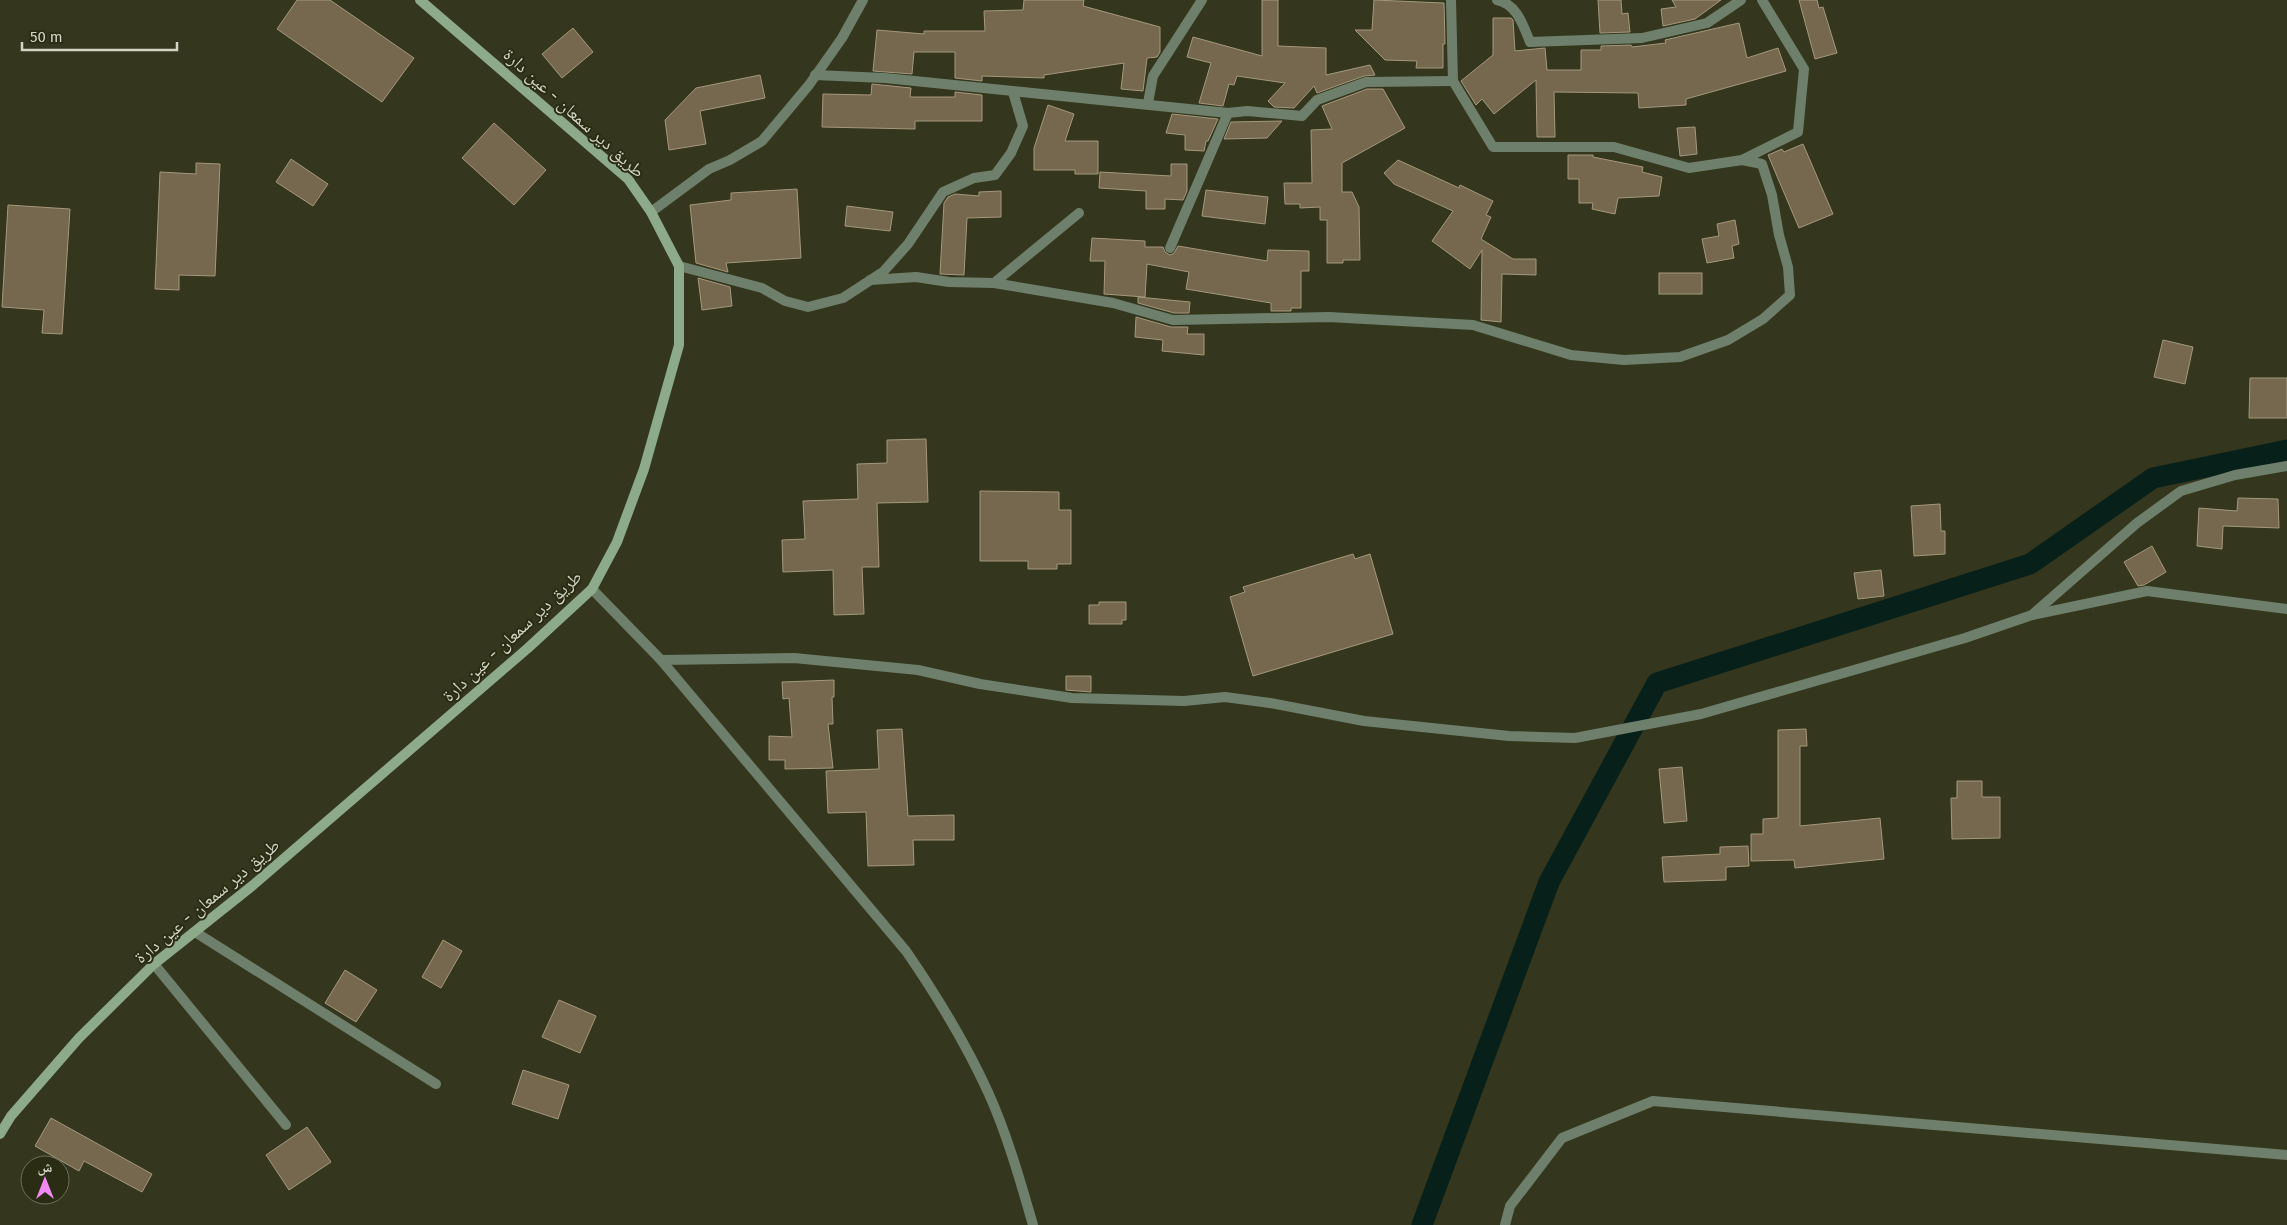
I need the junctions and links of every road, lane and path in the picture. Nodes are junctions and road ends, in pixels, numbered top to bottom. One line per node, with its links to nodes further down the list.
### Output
1 (420, 0): 14 (main road, طريق دير سمعان - عين دارة)
2 (863, 0): 8 (street)
3 (1202, 0): 11 (street)
4 (1451, 0): 9 (street)
5 (1497, 0): 6 (street)
6 (1741, 0)
7 (1762, 0): 13 (street)
8 (815, 75): 10 (street); 14 (street)
9 (1453, 82): 12 (street); 13 (street)
10 (1013, 92): 11 (street); 18 (street)
11 (1148, 103): 12 (street)
12 (1228, 113): 16 (street)
13 (1742, 160): 19 (street)
14 (651, 212): 17 (main road, طريق دير سمعان - عين دارة)
15 (1079, 212): 19 (street)
16 (1170, 248)
17 (679, 266): 18 (street); 21 (main road, طريق دير سمعان - عين دارة)
18 (870, 280): 19 (street)
19 (994, 283)
20 (2287, 466): 23 (street)
21 (592, 589): 24 (street); 25 (main road, طريق دير سمعان - عين دارة)
22 (2287, 609): 23 (street)
23 (2032, 615): 24 (street)
24 (661, 660): 31 (street)
25 (195, 932): 26 (main road, طريق دير سمعان - عين دارة); 27 (street)
26 (154, 964): 28 (street); 29 (main road, طريق دير سمعان - عين دارة)
27 (436, 1084)
28 (286, 1126)
29 (0, 1134)
30 (2287, 1155): 32 (street)
31 (1032, 1225)
32 (1505, 1225)

